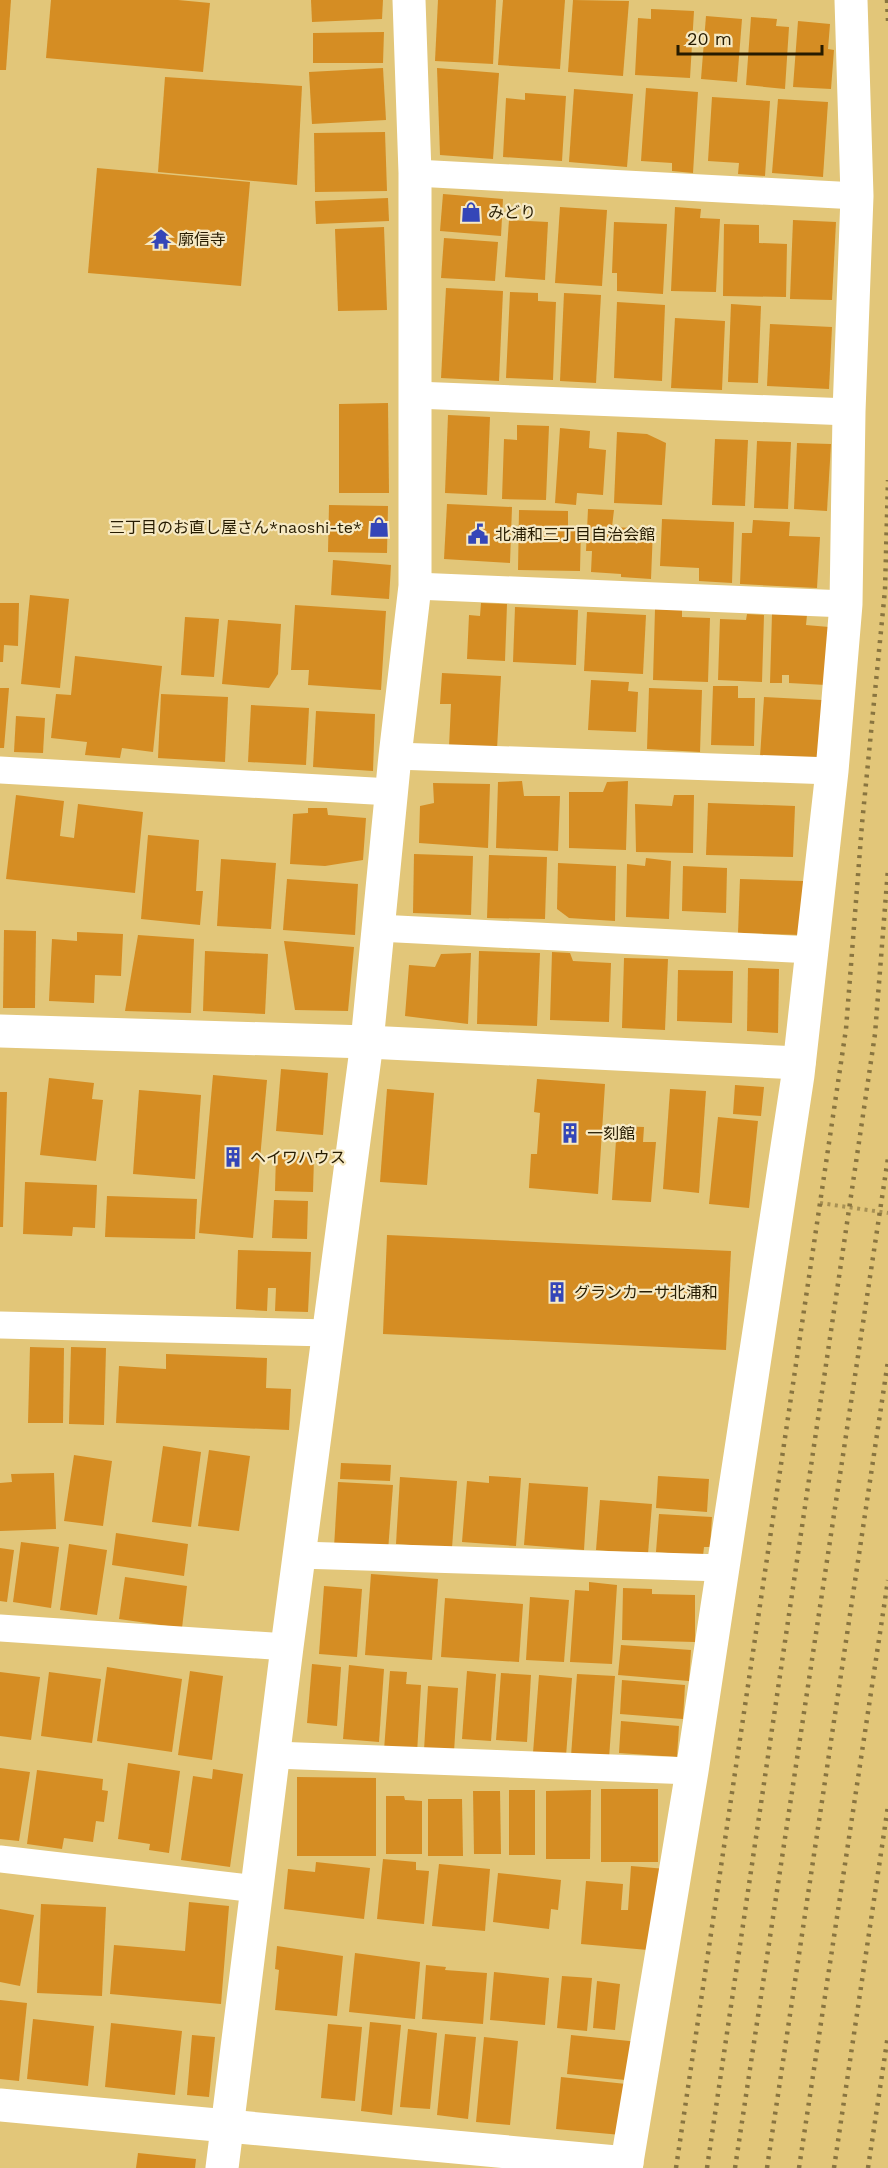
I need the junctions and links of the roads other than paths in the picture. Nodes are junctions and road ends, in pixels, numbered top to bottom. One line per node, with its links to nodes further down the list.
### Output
1 (409, 0): 3 (street)
2 (851, 0): 4 (street)
3 (415, 173): 4 (lane); 5 (street)
4 (857, 196): 6 (street)
5 (416, 395): 6 (lane); 7 (street)
6 (849, 412): 8 (street)
7 (415, 586): 8 (lane); 9 (street)
8 (846, 604): 11 (street)
9 (395, 756): 11 (lane); 12 (street)
10 (0, 770): 12 (lane)
11 (832, 771): 14 (street)
12 (391, 792): 13 (street)
13 (378, 928): 14 (lane); 16 (street)
14 (812, 950): 17 (street)
15 (0, 1031): 16 (street)
16 (367, 1042): 17 (street); 19 (street)
17 (799, 1063): 21 (street)
18 (0, 1325): 19 (lane)
19 (329, 1333): 20 (street)
20 (299, 1555): 21 (lane); 23 (street)
21 (723, 1568): 25 (street)
22 (0, 1628): 23 (lane)
23 (287, 1647): 24 (street)
24 (273, 1755): 25 (lane); 27 (street)
25 (692, 1771): 30 (street)
26 (0, 1859): 27 (lane)
27 (257, 1889): 29 (street)
28 (0, 2104): 29 (street)
29 (227, 2125): 30 (street); 31 (street)
30 (627, 2165)
31 (222, 2168)

